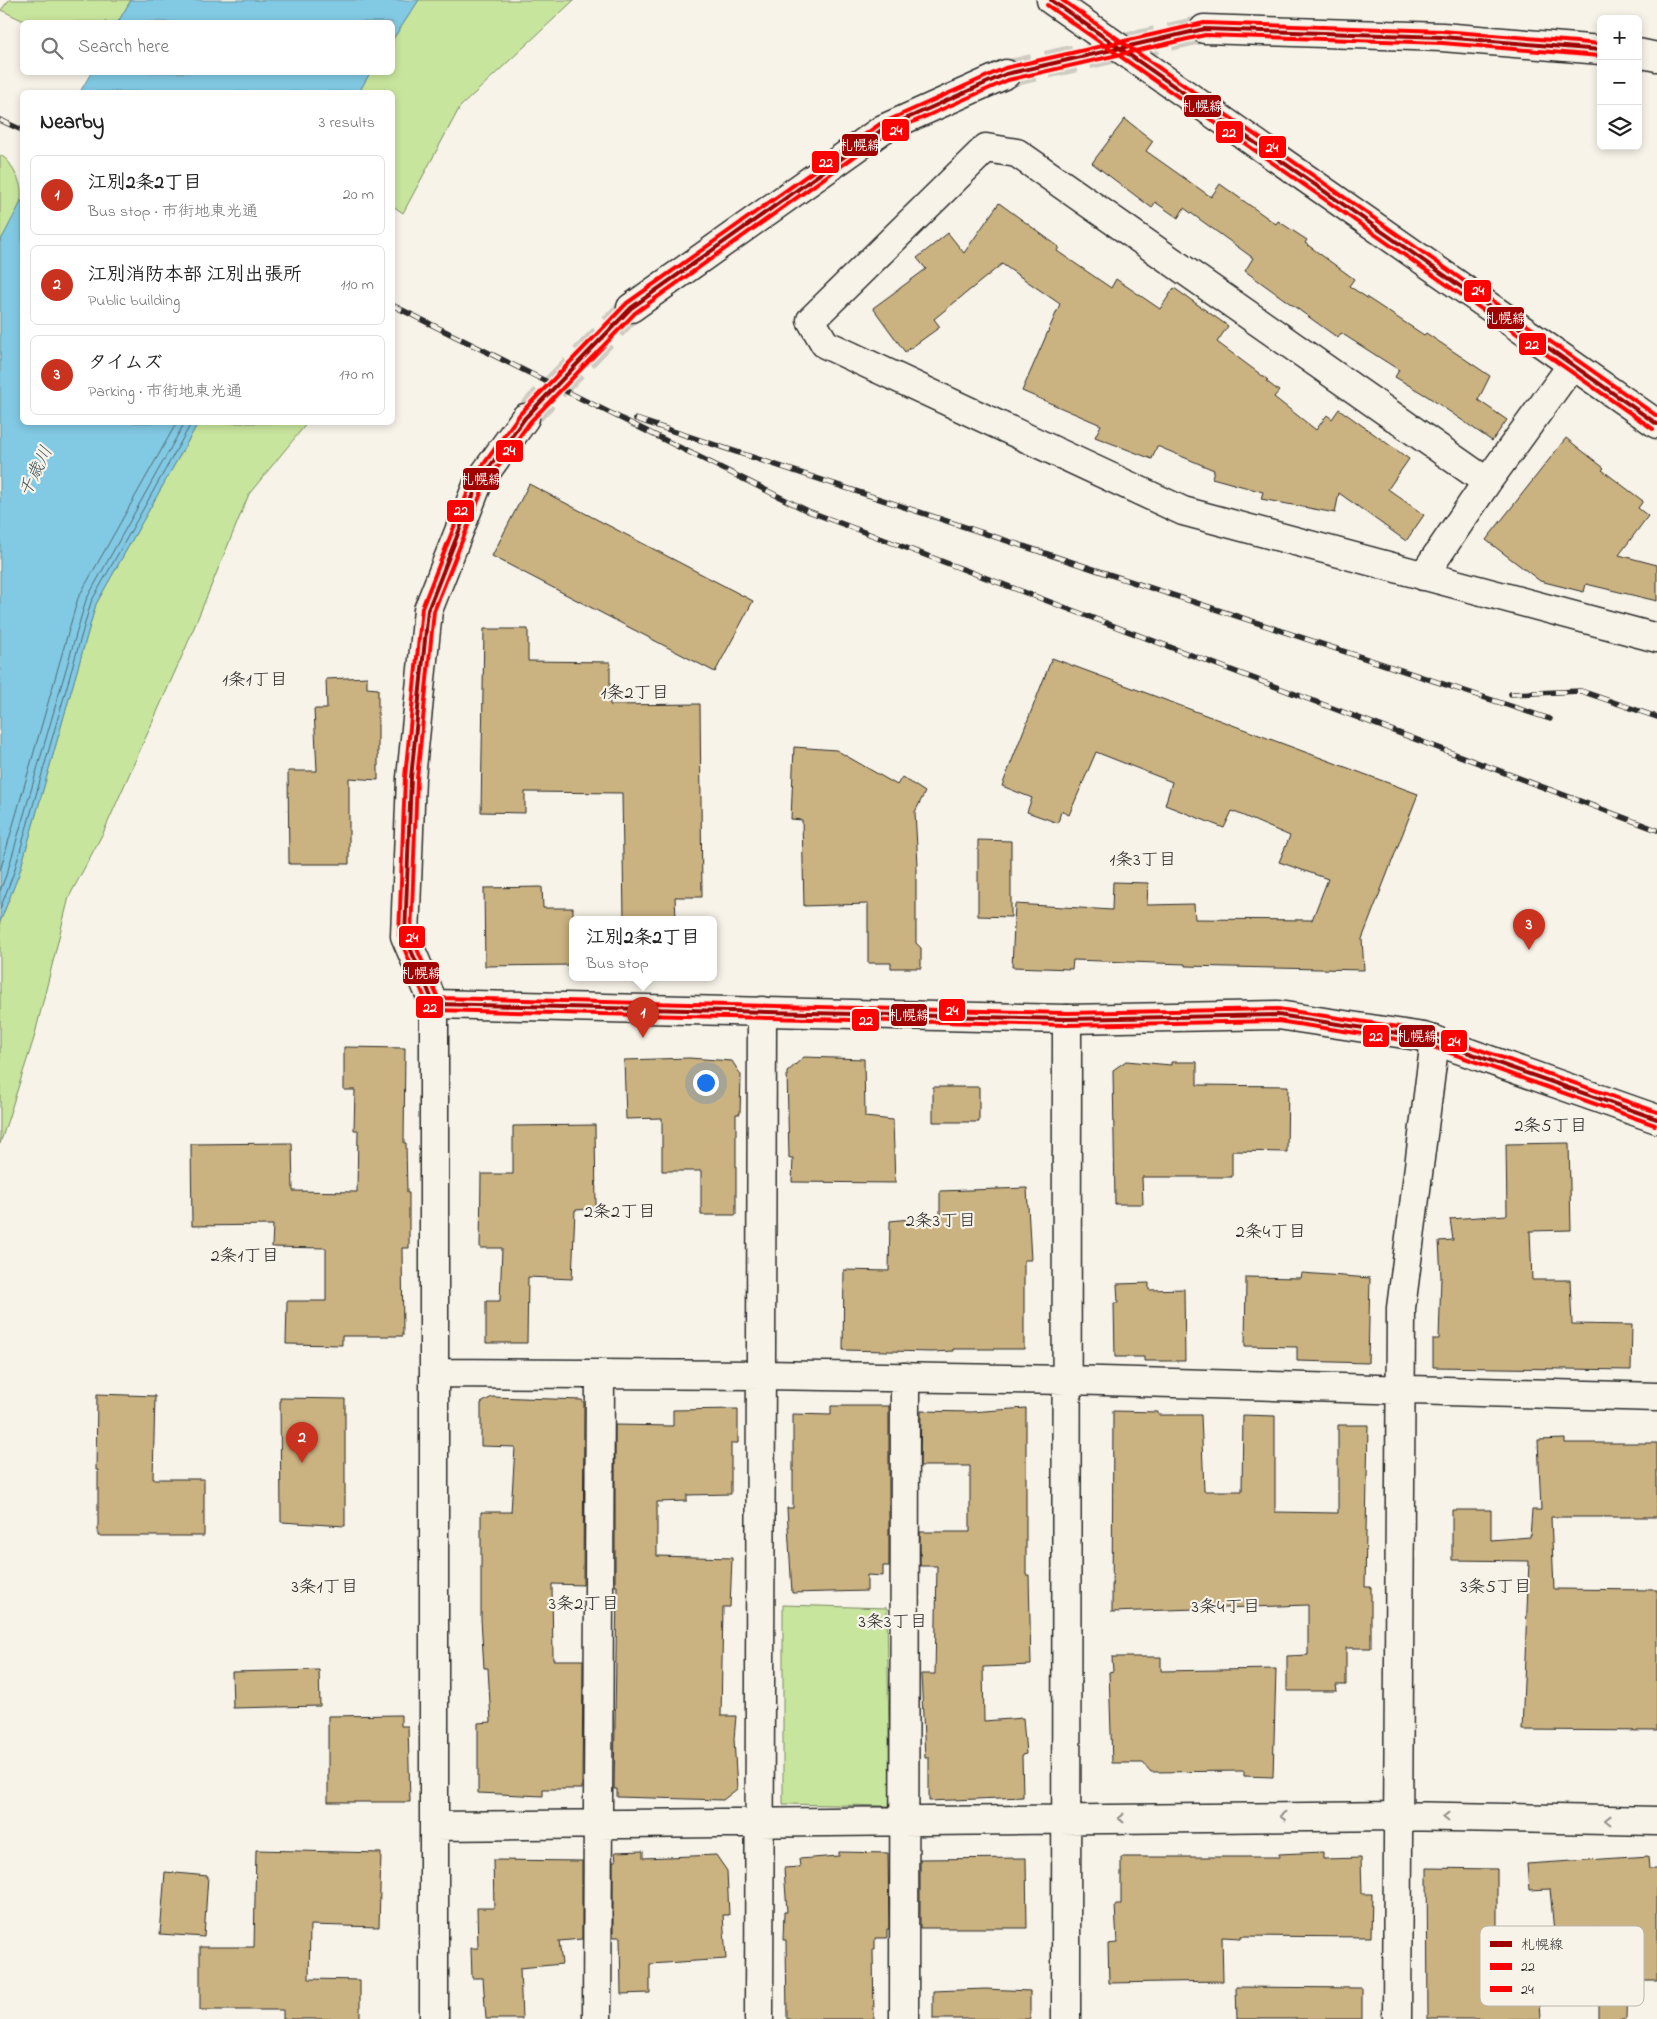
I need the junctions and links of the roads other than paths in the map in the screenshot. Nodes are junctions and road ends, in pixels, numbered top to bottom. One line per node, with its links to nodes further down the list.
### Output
1 (1051, 0): 8 (street)
2 (1204, 29): 3 (street)
3 (1597, 50)
4 (1642, 54): 5 (street)
5 (1657, 57)
6 (1006, 74): 7 (street)
7 (631, 308)
8 (1572, 365): 10 (street); 11 (street)
9 (524, 418): 14 (street)
10 (1657, 424)
11 (1487, 482): 12 (street); 12 (street)
12 (1423, 576): 13 (street)
13 (1657, 638)
14 (434, 1004): 15 (street); 19 (street)
15 (762, 1011): 16 (street); 21 (street)
16 (1067, 1019): 17 (street); 23 (street)
17 (1435, 1040): 18 (street); 24 (street)
18 (1657, 1119)
19 (434, 1373): 20 (street); 32 (street)
20 (600, 1374): 21 (street); 31 (street)
21 (762, 1375): 22 (street); 29 (street)
22 (905, 1377): 23 (street); 28 (street)
23 (1067, 1380): 24 (street); 27 (street)
24 (1400, 1390): 25 (street); 26 (street)
25 (1657, 1397)
26 (1398, 1816): 27 (street, one-way to 27); 30 (street, one-way to 26); 38 (street)
27 (1066, 1818): 28 (street); 37 (street)
28 (904, 1820): 29 (street); 36 (street)
29 (760, 1822): 31 (street); 35 (street)
30 (1657, 1822)
31 (597, 1824): 32 (street); 34 (street)
32 (434, 1826): 33 (street)
33 (434, 2019)
34 (598, 2019)
35 (759, 2019)
36 (904, 2019)
37 (1066, 2019)
38 (1396, 2019)

